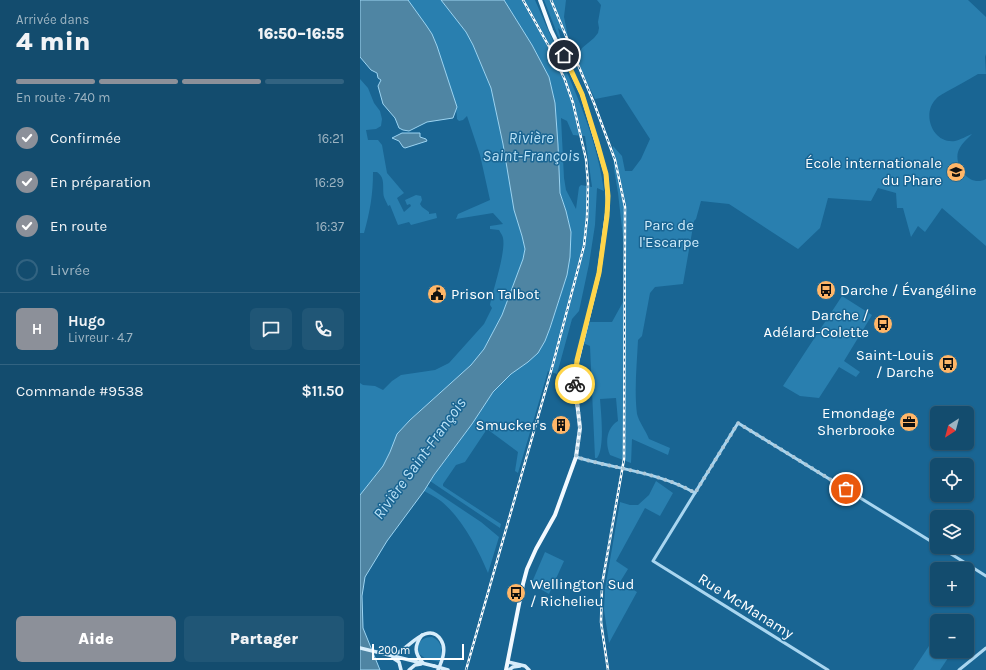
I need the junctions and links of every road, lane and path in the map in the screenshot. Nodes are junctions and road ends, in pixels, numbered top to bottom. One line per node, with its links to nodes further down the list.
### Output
1 (540, 0): 2 (main road)
2 (576, 457): 3 (street); 11 (main road)
3 (695, 493): 4 (street); 21 (street, Rue McManamy)
4 (930, 541)
5 (951, 554): 6 (street)
6 (986, 576)
7 (423, 635): 10 (main road); 12 (main road); 16 (main road)
8 (360, 648): 10 (main road)
9 (986, 648): 22 (street)
10 (387, 654): 12 (main road); 14 (main road)
11 (508, 662): 13 (main road); 18 (main road)
12 (424, 664): 15 (main road); 17 (main road, bridge)
13 (523, 665): 19 (main road); 20 (main road)
14 (401, 670)
15 (409, 670)
16 (439, 670)
17 (448, 670)
18 (506, 670)
19 (509, 670)
20 (529, 670)
21 (828, 670)
22 (959, 670)

